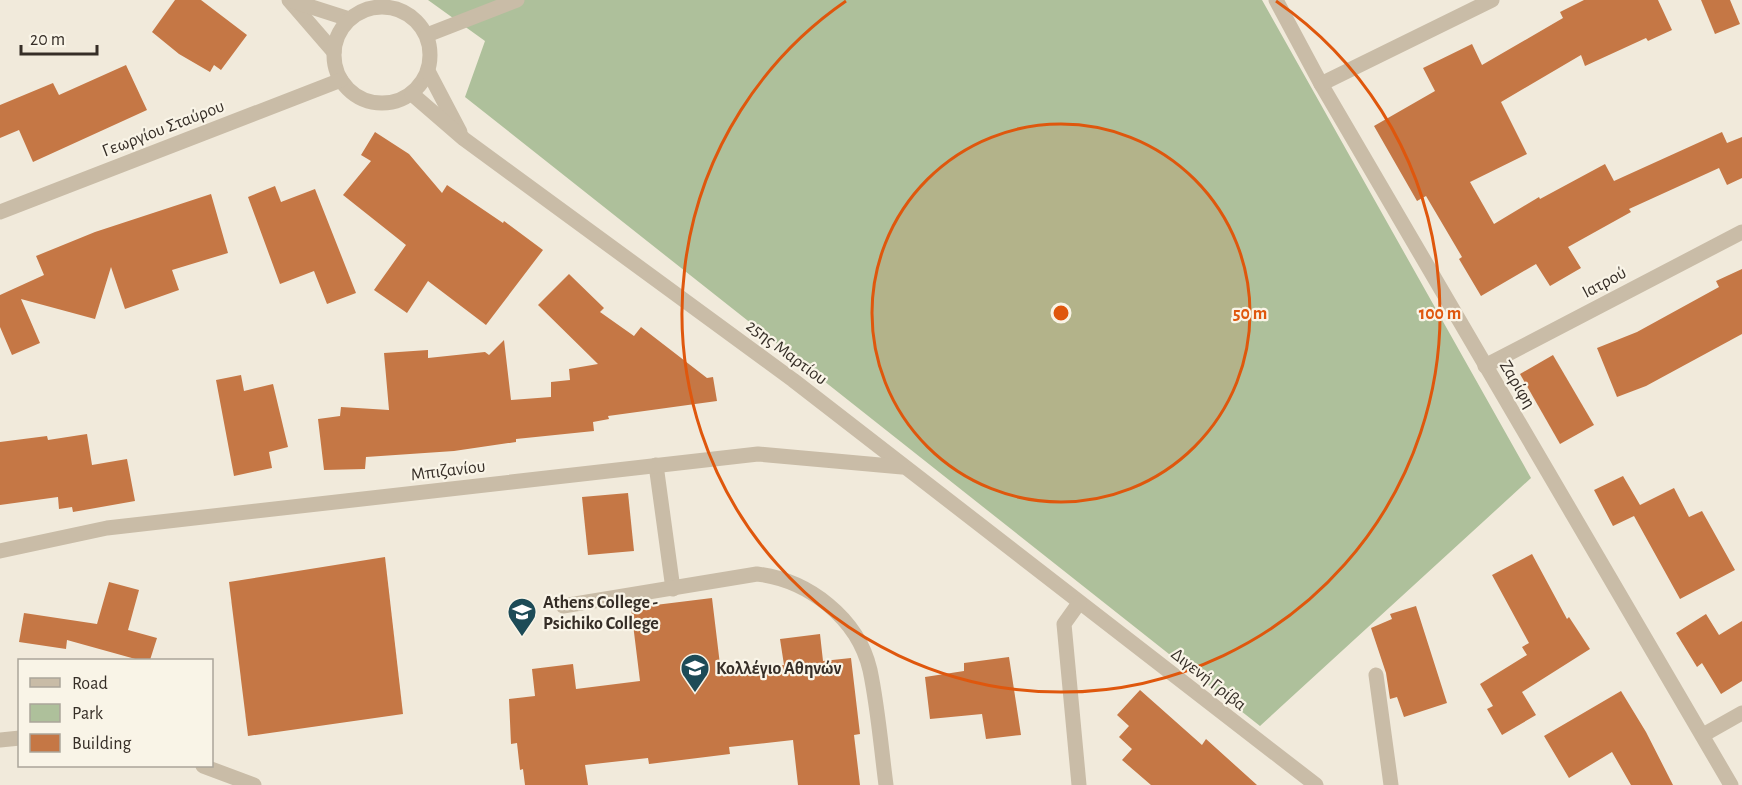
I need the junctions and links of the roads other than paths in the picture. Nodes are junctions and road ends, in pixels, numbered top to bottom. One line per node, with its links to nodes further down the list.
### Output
1 (290, 0): 5 (street); 7 (street)
2 (517, 0): 6 (street)
3 (1276, 0): 10 (street, Ζαρίφη)
4 (1492, 0): 10 (street)
5 (349, 19): 6 (street); 7 (street)
6 (427, 35): 8 (street)
7 (334, 52): 9 (street)
8 (428, 71): 11 (street); 12 (street, 25ης Μαρτίου)
9 (340, 80): 11 (street); 13 (street, Γεωργίου Σταύρου)
10 (1321, 84): 15 (street, Ζαρίφη)
11 (412, 94): 12 (street, 25ης Μαρτίου)
12 (464, 140): 17 (street, 25ης Μαρτίου)
13 (0, 212)
14 (1742, 232): 15 (street, Ιατρού)
15 (1485, 366): 24 (street, Ζαρίφη)
16 (657, 465): 17 (street, Μπιζανίου); 18 (street, Μπιζανίου); 19 (street)
17 (902, 466): 20 (street, 25ης Μαρτίου)
18 (0, 551)
19 (673, 589): 21 (street); 29 (street)
20 (1079, 603): 30 (street); 31 (street, Διγενή Γρίβα)
21 (563, 606)
22 (1376, 675): 32 (street)
23 (1742, 713): 24 (street)
24 (1703, 735): 33 (street, Ζαρίφη)
25 (18, 738): 26 (street)
26 (0, 740)
27 (208, 767): 28 (street)
28 (254, 785)
29 (886, 785)
30 (1079, 785)
31 (1316, 785)
32 (1391, 785)
33 (1731, 785)

